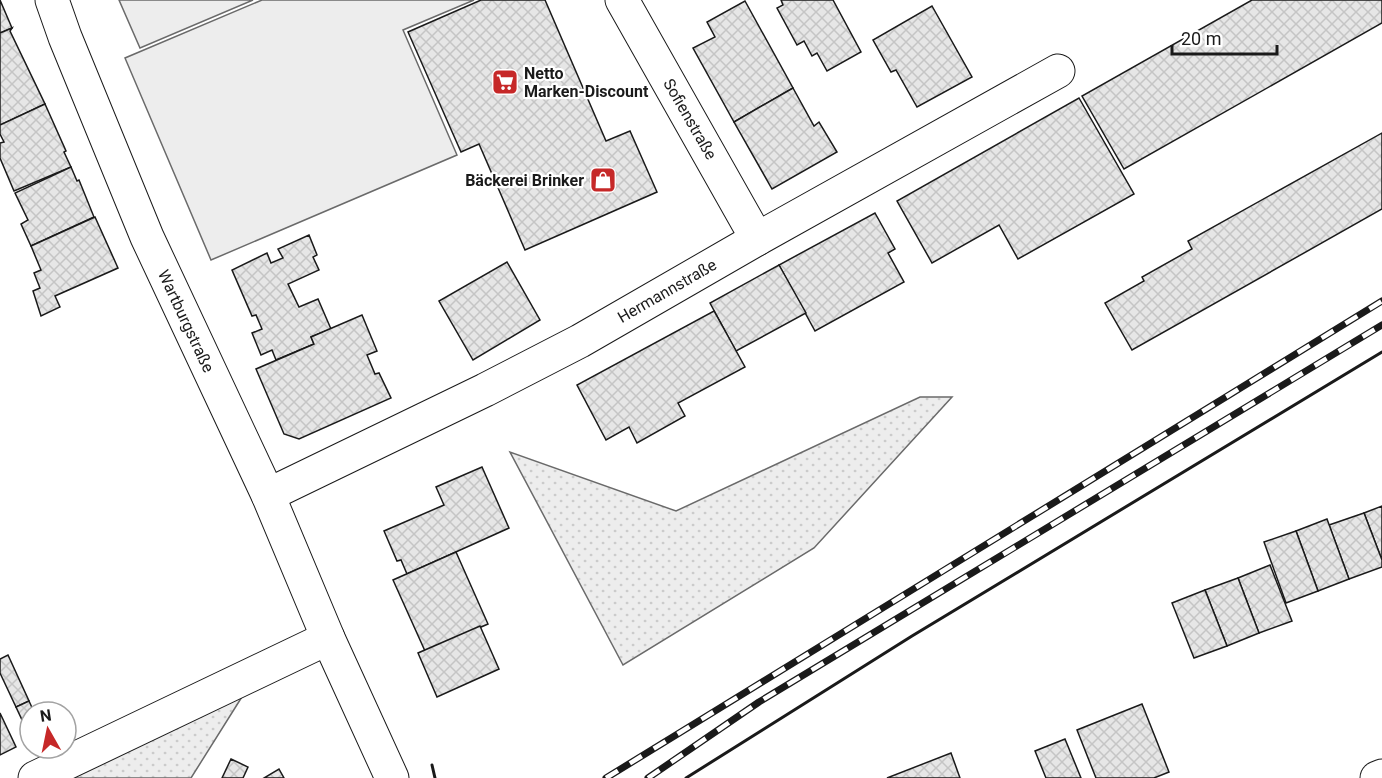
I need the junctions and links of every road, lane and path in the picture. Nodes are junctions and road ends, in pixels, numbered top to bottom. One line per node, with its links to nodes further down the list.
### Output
1 (52, 0): 5 (street, Wartburgstraße)
2 (622, 0): 4 (street, Sofienstraße)
3 (1058, 71): 4 (street, Hermannstraße)
4 (757, 239): 5 (street, Hermannstraße)
5 (268, 495): 6 (street, Wartburgstraße)
6 (328, 638): 8 (street); 9 (street, Wartburgstraße)
7 (1382, 776): 10 (street)
8 (35, 778)
9 (392, 778)
10 (1377, 778)

